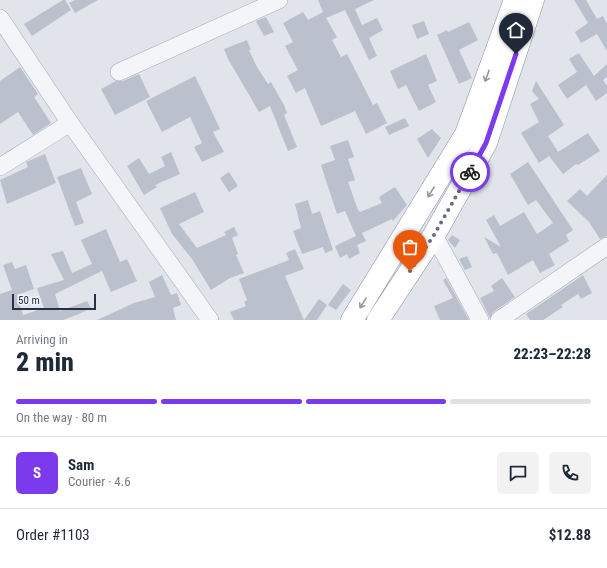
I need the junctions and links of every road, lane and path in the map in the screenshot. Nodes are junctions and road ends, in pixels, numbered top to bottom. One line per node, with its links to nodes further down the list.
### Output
1 (279, 0): 5 (street)
2 (515, 0): 11 (highway, one-way to 11)
3 (533, 0): 8 (highway)
4 (0, 18): 6 (street)
5 (119, 72)
6 (70, 123): 7 (street); 10 (street)
7 (0, 167)
8 (434, 235): 12 (highway); 13 (street)
9 (607, 246): 14 (street)
10 (210, 320)
11 (352, 320)
12 (378, 320)
13 (480, 320)
14 (499, 320)

